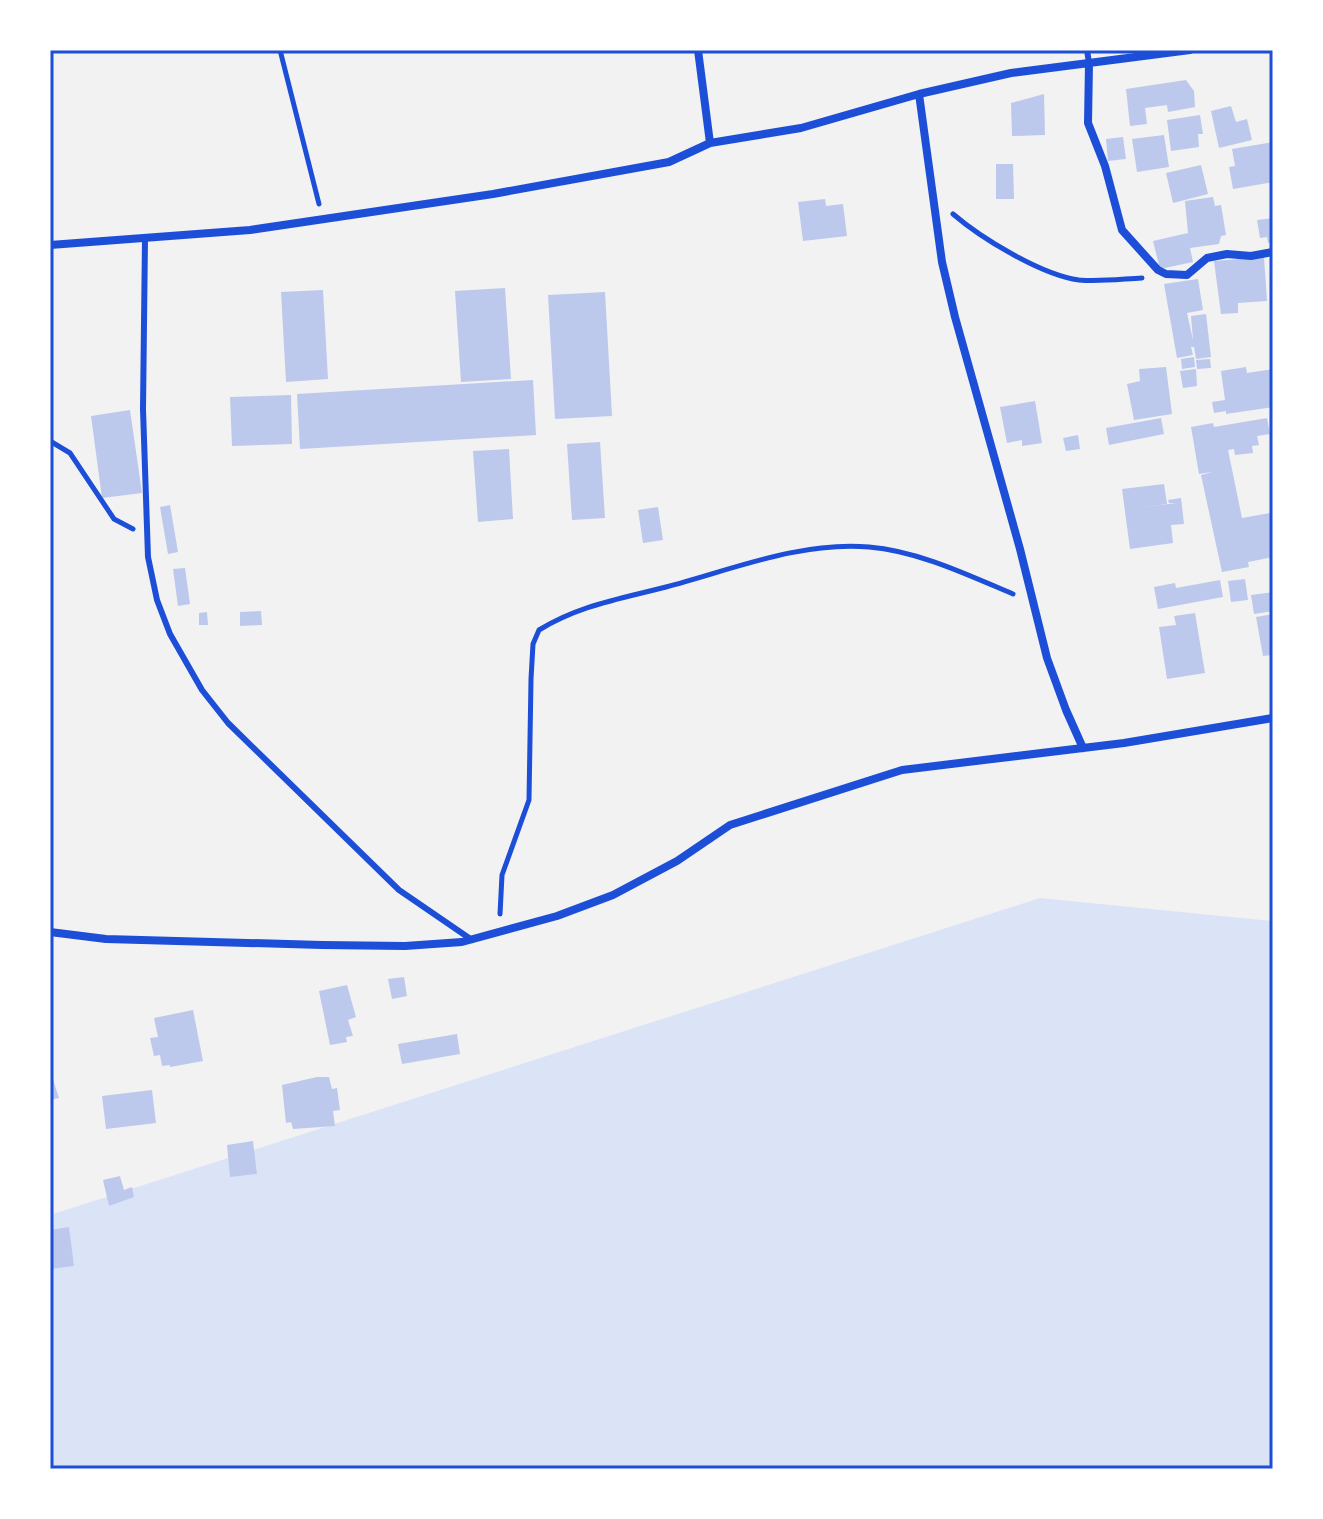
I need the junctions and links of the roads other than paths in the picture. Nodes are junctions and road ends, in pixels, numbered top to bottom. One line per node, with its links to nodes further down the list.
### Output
1 (698, 50): 6 (street)
2 (1087, 50): 4 (lane)
3 (1190, 50): 4 (street)
4 (1089, 63): 5 (street); 9 (street)
5 (919, 94): 6 (street); 11 (street)
6 (710, 143): 7 (street)
7 (145, 239): 8 (street); 13 (lane)
8 (50, 245)
9 (1273, 252)
10 (1273, 718): 11 (street)
11 (1083, 748): 13 (street)
12 (50, 932): 13 (street)
13 (472, 940)

